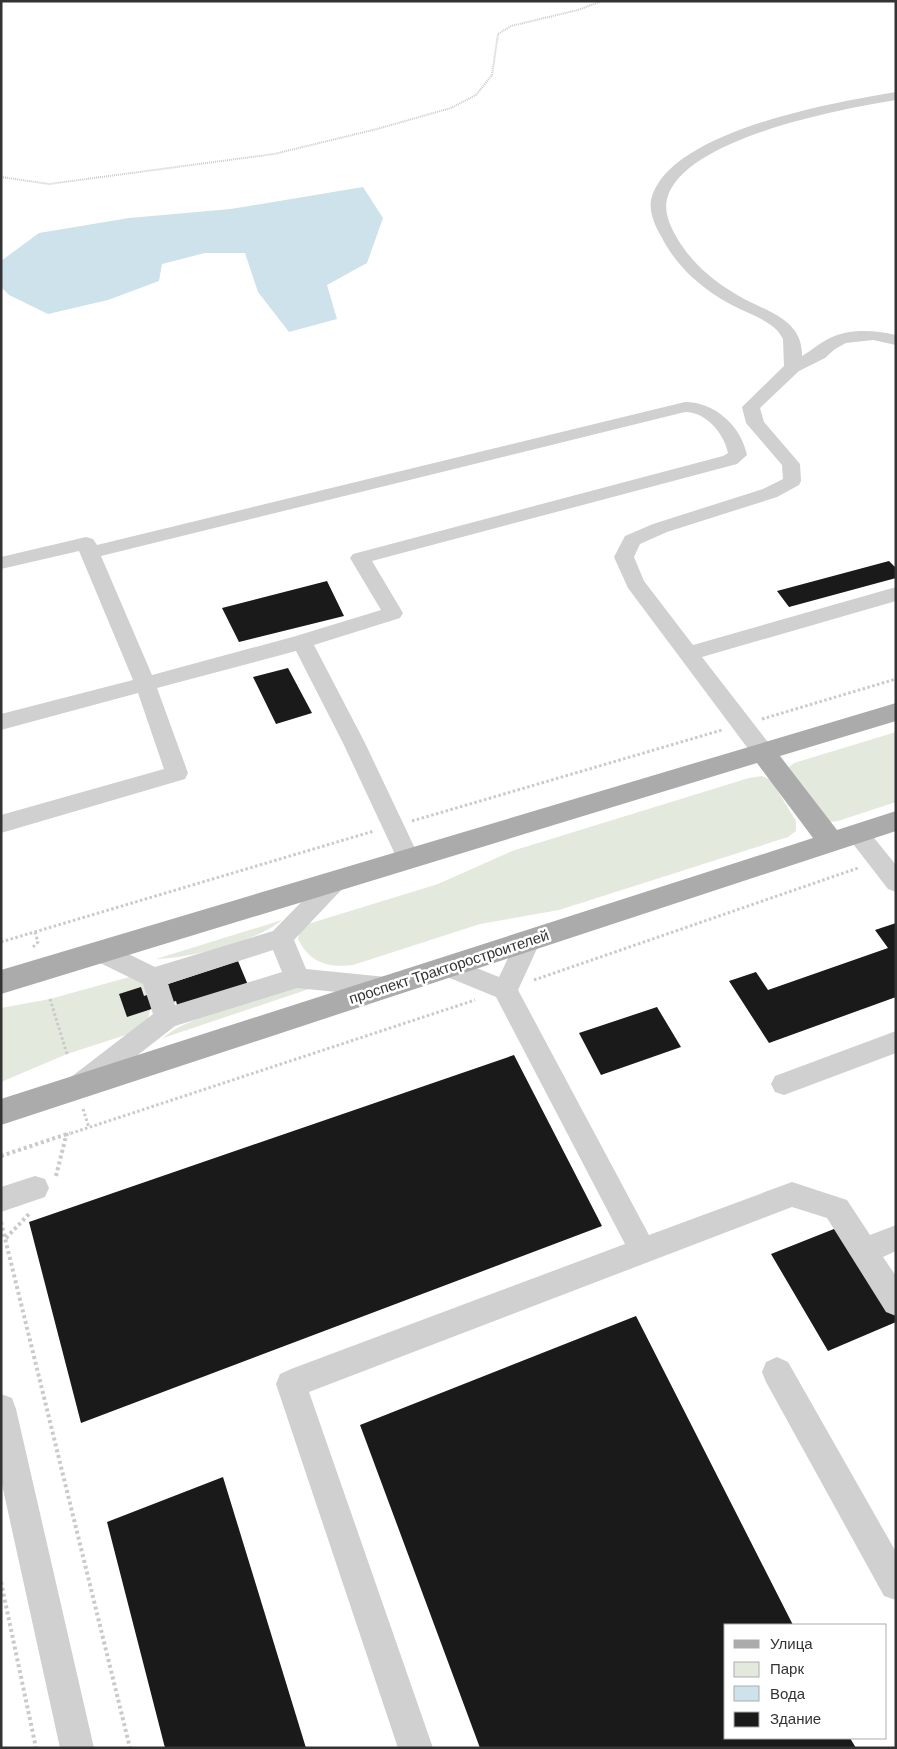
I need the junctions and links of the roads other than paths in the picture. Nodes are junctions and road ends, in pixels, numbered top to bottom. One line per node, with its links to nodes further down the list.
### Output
1 (896, 96): 3 (lane)
2 (896, 340): 3 (lane)
3 (793, 366): 8 (lane)
4 (90, 554): 5 (lane); 7 (lane); 9 (lane)
5 (1, 563)
6 (896, 594): 8 (lane)
7 (302, 642): 9 (lane); 17 (lane)
8 (687, 654): 12 (lane)
9 (145, 684): 11 (lane); 14 (lane)
10 (896, 712): 12 (main road)
11 (1, 722)
12 (763, 752): 16 (main road); 17 (main road)
13 (896, 821): 15 (main road, проспект Тракторостроителей)
14 (1, 824)
15 (858, 834): 16 (main road, проспект Тракторостроителей); 19 (lane)
16 (830, 842): 21 (main road, проспект Тракторостроителей)
17 (408, 859): 18 (main road)
18 (336, 881): 20 (lane); 22 (main road)
19 (896, 883)
20 (281, 938): 24 (lane); 25 (lane)
21 (530, 940): 23 (main road, проспект Тракторостроителей); 28 (lane)
22 (100, 952): 24 (lane); 26 (main road)
23 (449, 967): 27 (main road, проспект Тракторостроителей); 28 (lane)
24 (154, 978): 29 (lane)
25 (297, 978): 27 (lane); 29 (lane)
26 (1, 982)
27 (386, 987): 32 (main road, проспект Тракторостроителей)
28 (506, 989): 37 (lane)
29 (167, 1018): 32 (lane)
30 (896, 1042): 31 (lane)
31 (784, 1084)
32 (79, 1096): 33 (main road, проспект Тракторостроителей)
33 (1, 1112)
34 (35, 1188): 35 (lane)
35 (1, 1200)
36 (896, 1238): 38 (lane)
37 (642, 1249): 38 (lane); 44 (lane)
38 (864, 1251): 39 (lane)
39 (896, 1302)
40 (777, 1372): 42 (lane)
41 (1, 1409): 43 (lane)
42 (896, 1584)
43 (77, 1748)
44 (416, 1748)

